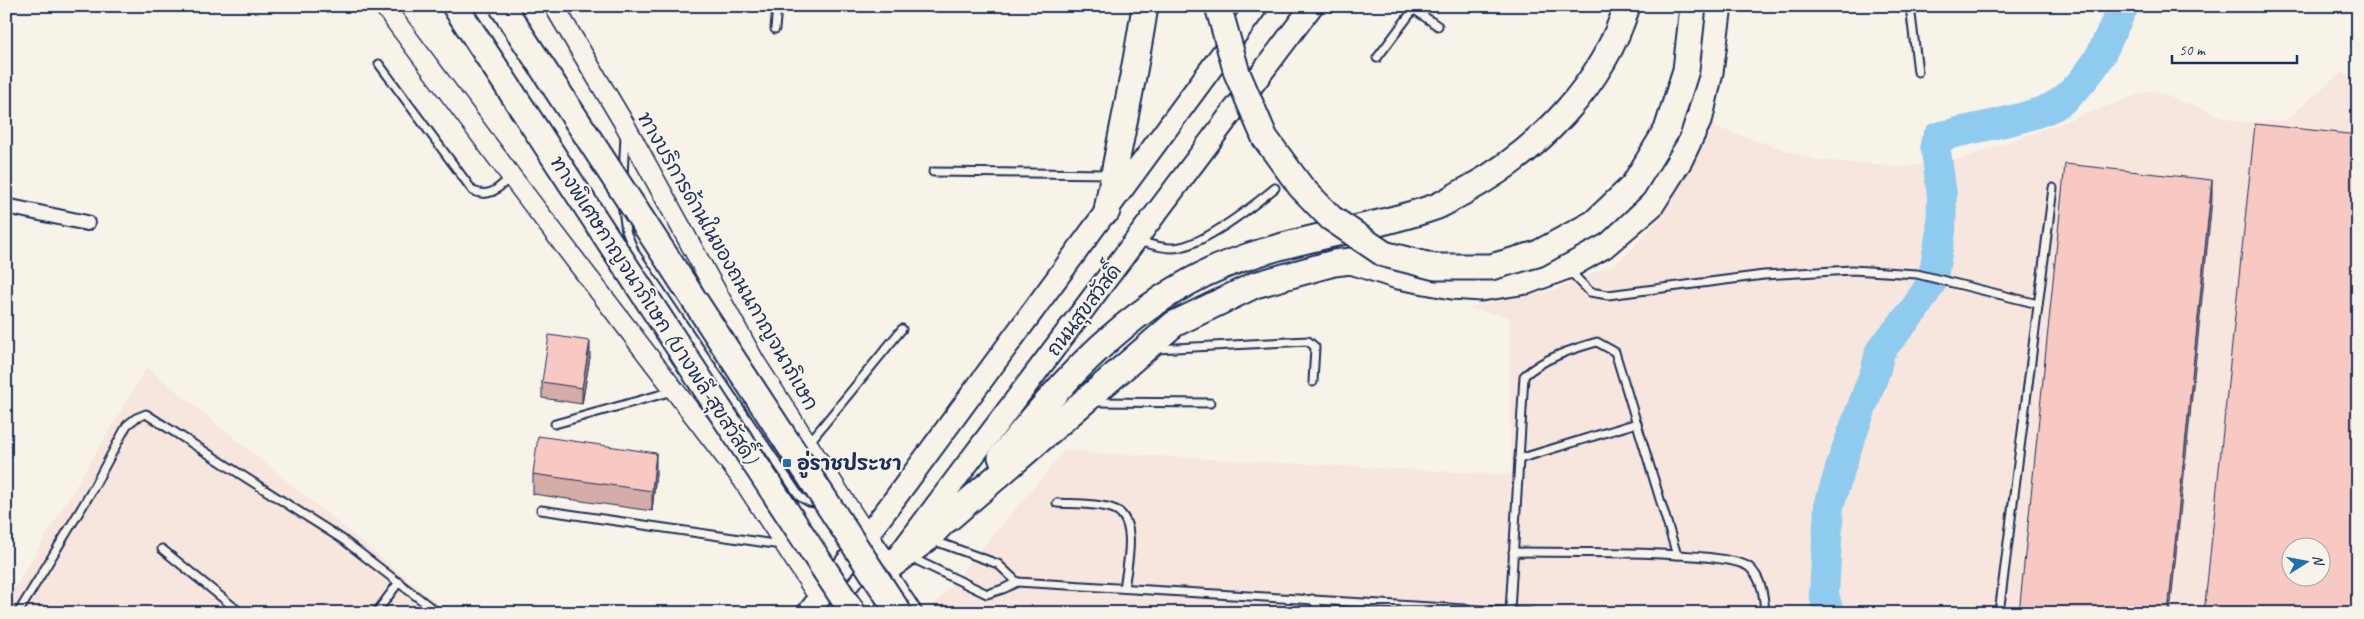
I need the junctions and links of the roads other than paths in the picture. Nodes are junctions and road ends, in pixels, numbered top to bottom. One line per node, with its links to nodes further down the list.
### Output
1 (384, 6): 23 (main road)
2 (455, 6): 63 (highway, ทางพิเศษกาญจนาภิเษก (บางพลี-สุขสวัสดิ์), bridge)
3 (502, 6): 64 (highway, ทางพิเศษกาญจนาภิเษก (บางพลี-สุขสวัสดิ์), bridge)
4 (554, 6): 20 (main road, ทางบริการด้านในของถนนกาญจนาภิเษก)
5 (778, 6): 16 (lane)
6 (1145, 6): 22 (highway)
7 (1218, 6): 11 (highway, bridge)
8 (1257, 6): 27 (main road, ถนนสุขสวัสดิ์)
9 (1312, 6): 29 (main road, ถนนสุขสวัสดิ์)
10 (1627, 6): 45 (highway)
11 (1693, 6)
12 (1719, 6): 30 (highway)
13 (1910, 6): 19 (lane)
14 (1412, 8): 15 (lane); 17 (lane)
15 (1438, 26)
16 (775, 29)
17 (1377, 58)
18 (379, 64): 23 (lane)
19 (1918, 72)
20 (625, 125): 40 (main road, ทางบริการด้านในของถนนกาญจนาภิเษก); 42 (lane)
21 (933, 172): 22 (lane)
22 (1113, 174): 27 (highway)
23 (511, 176): 35 (main road)
24 (1274, 188): 29 (lane)
25 (2053, 188): 31 (lane)
26 (6, 206): 28 (street)
27 (1107, 211): 46 (main road, ถนนสุขสวัสดิ์)
28 (87, 223)
29 (1136, 241): 52 (main road, ถนนสุขสวัสดิ์)
30 (1566, 267): 31 (lane); 33 (highway)
31 (2038, 304): 69 (lane)
32 (902, 329): 40 (lane)
33 (1143, 350): 34 (lane); 36 (highway)
34 (1313, 382)
35 (674, 390): 39 (lane); 48 (main road)
36 (1081, 402): 37 (lane); 45 (highway)
37 (1210, 403)
38 (1637, 423): 41 (lane); 41 (lane); 51 (lane)
39 (555, 424)
40 (808, 445): 42 (main road, ทางบริการด้านในของถนนกาญจนาภิเษก)
41 (1519, 459): 50 (lane)
42 (843, 499): 46 (main road, ทางบริการด้านในของถนนกาญจนาภิเษก)
43 (1057, 503): 55 (lane)
44 (541, 510): 48 (lane)
45 (948, 519): 47 (highway)
46 (867, 536): 52 (main road); 57 (main road, ถนนสุขสวัสดิ์)
47 (927, 539): 52 (highway); 54 (lane)
48 (785, 546): 57 (main road)
49 (162, 549): 60 (lane)
50 (1514, 552): 51 (lane); 58 (lane)
51 (1678, 556): 68 (lane)
52 (897, 561): 54 (lane); 63 (main road, ถนนสุขสวัสดิ์); 65 (lane)
53 (399, 582): 59 (lane); 61 (lane); 62 (lane)
54 (1017, 582): 55 (lane)
55 (1124, 588): 56 (lane)
56 (1312, 599): 58 (lane); 66 (lane)
57 (814, 606)
58 (1510, 611): 67 (lane)
59 (18, 613)
60 (241, 613)
61 (376, 613)
62 (438, 613)
63 (854, 613)
64 (899, 613)
65 (919, 613)
66 (1322, 613)
67 (1531, 613)
68 (1765, 613)
69 (1999, 613)

